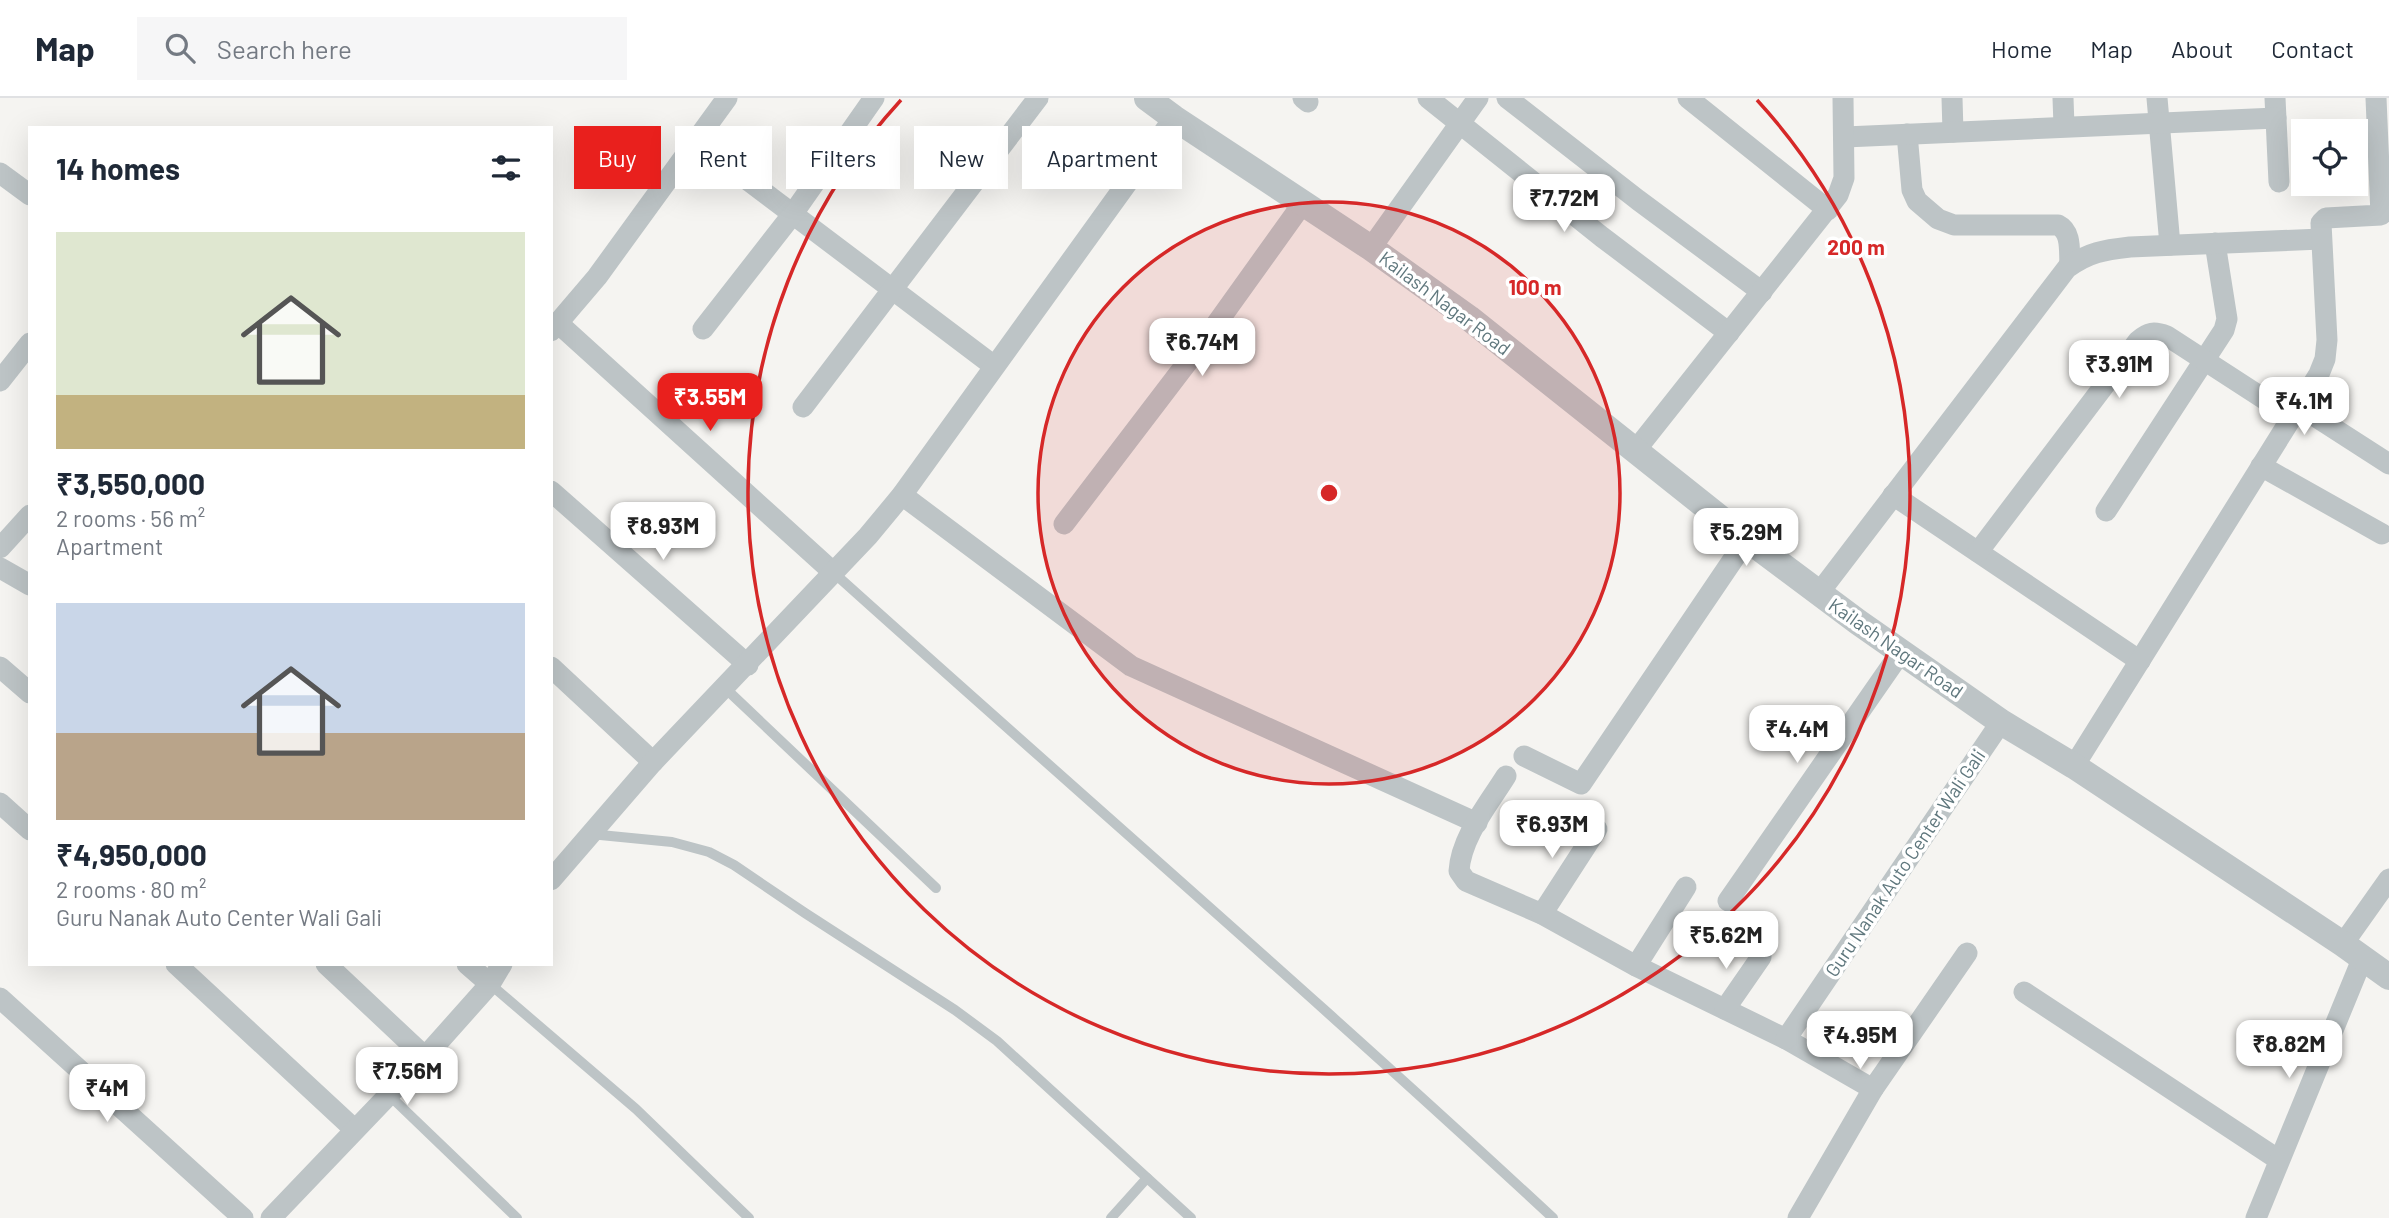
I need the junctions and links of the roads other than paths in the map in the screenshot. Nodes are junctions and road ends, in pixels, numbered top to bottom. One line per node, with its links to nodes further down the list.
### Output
1 (727, 98): 19 (street)
2 (874, 98): 31 (street)
3 (1038, 98): 38 (street)
4 (1147, 98): 15 (street, Kailash Nagar Road)
5 (1428, 98): 17 (street)
6 (1478, 98): 17 (street)
7 (1507, 98): 39 (street)
8 (1688, 98): 30 (street)
9 (1843, 98): 23 (street)
10 (1952, 98): 21 (street)
11 (2063, 98): 20 (street)
12 (2157, 98): 18 (street)
13 (2376, 98): 16 (street)
14 (2276, 108): 18 (street); 26 (street)
15 (1174, 118): 29 (street, Kailash Nagar Road); 45 (street)
16 (2383, 121): 32 (street)
17 (1460, 123): 36 (street); 42 (street)
18 (2158, 123): 20 (street); 35 (street)
19 (707, 126)
20 (2064, 127): 21 (street)
21 (1953, 132): 22 (street)
22 (1906, 134): 23 (street); 37 (street)
23 (1845, 137): 30 (street)
24 (675, 170): 40 (street)
25 (0, 173): 28 (street)
26 (2279, 182)
27 (758, 189): 31 (street)
28 (28, 194)
29 (1303, 203): 36 (street, Kailash Nagar Road); 57 (street)
30 (1828, 210): 39 (street)
31 (792, 215): 38 (street); 41 (street)
32 (2385, 215): 33 (street)
33 (2321, 239): 34 (street); 48 (street)
34 (2216, 243): 35 (street); 44 (street)
35 (2170, 245): 37 (street)
36 (1371, 248): 49 (street, Kailash Nagar Road)
37 (2070, 265): 54 (street)
38 (892, 290): 45 (street); 47 (street)
39 (1762, 292): 42 (street)
40 (555, 328): 63 (street)
41 (703, 329)
42 (1729, 333): 49 (street)
43 (28, 345): 46 (street)
44 (2205, 362): 48 (street); 55 (street); 61 (street)
45 (994, 366): 53 (street)
46 (0, 381)
47 (803, 407)
48 (2296, 411): 50 (street); 51 (street)
49 (1635, 451): 59 (street, Kailash Nagar Road)
50 (2389, 464)
51 (2261, 466): 58 (street); 67 (street)
52 (553, 493): 68 (street)
53 (902, 495): 63 (street); 79 (street)
54 (1893, 495): 61 (street); 65 (street)
55 (2106, 511)
56 (28, 516): 60 (street)
57 (1064, 524)
58 (2382, 534)
59 (1747, 539): 65 (street, Kailash Nagar Road); 74 (street)
60 (0, 548)
61 (1978, 552): 67 (street)
62 (0, 568): 64 (street)
63 (834, 573): 68 (street); 115 (lane)
64 (28, 584)
65 (1819, 593): 66 (street, Kailash Nagar Road)
66 (1901, 652): 73 (street, Kailash Nagar Road); 87 (street)
67 (2140, 661): 76 (street)
68 (748, 665): 71 (street)
69 (0, 667): 72 (street)
70 (553, 669): 75 (street)
71 (725, 688): 75 (street); 86 (lane)
72 (28, 691)
73 (2001, 722): 76 (street, Kailash Nagar Road); 102 (street, Guru Nanak Auto Center Wali Gali)
74 (1524, 756)
75 (653, 762): 82 (street)
76 (2074, 766): 89 (street, Kailash Nagar Road)
77 (1506, 776): 79 (street)
78 (0, 803): 80 (street)
79 (1477, 823): 88 (street)
80 (28, 828)
81 (1597, 829): 88 (street)
82 (589, 834): 83 (street); 108 (lane)
83 (554, 867)
84 (2389, 879): 89 (street)
85 (1686, 887): 96 (street)
86 (936, 888)
87 (1728, 901)
88 (1542, 914): 96 (street)
89 (2353, 951): 97 (street, Kailash Nagar Road); 107 (street)
90 (1968, 953): 104 (street)
91 (1761, 957): 101 (street)
92 (178, 966): 106 (street)
93 (328, 966): 103 (street)
94 (469, 966): 98 (street)
95 (501, 966): 98 (street)
96 (1636, 966): 101 (street)
97 (2389, 977)
98 (490, 984): 103 (street); 112 (lane)
99 (2024, 992): 107 (street)
100 (0, 998): 109 (street)
101 (1725, 1009): 102 (street)
102 (1786, 1039): 104 (street)
103 (425, 1057): 105 (street)
104 (1873, 1089): 116 (street)
105 (389, 1095): 106 (street); 111 (lane)
106 (354, 1129): 110 (street)
107 (2279, 1160): 117 (street)
108 (1147, 1178): 113 (lane); 114 (lane)
109 (243, 1218)
110 (271, 1218)
111 (517, 1218)
112 (749, 1218)
113 (1111, 1218)
114 (1192, 1218)
115 (1553, 1218)
116 (1798, 1218)
117 (2256, 1218)

